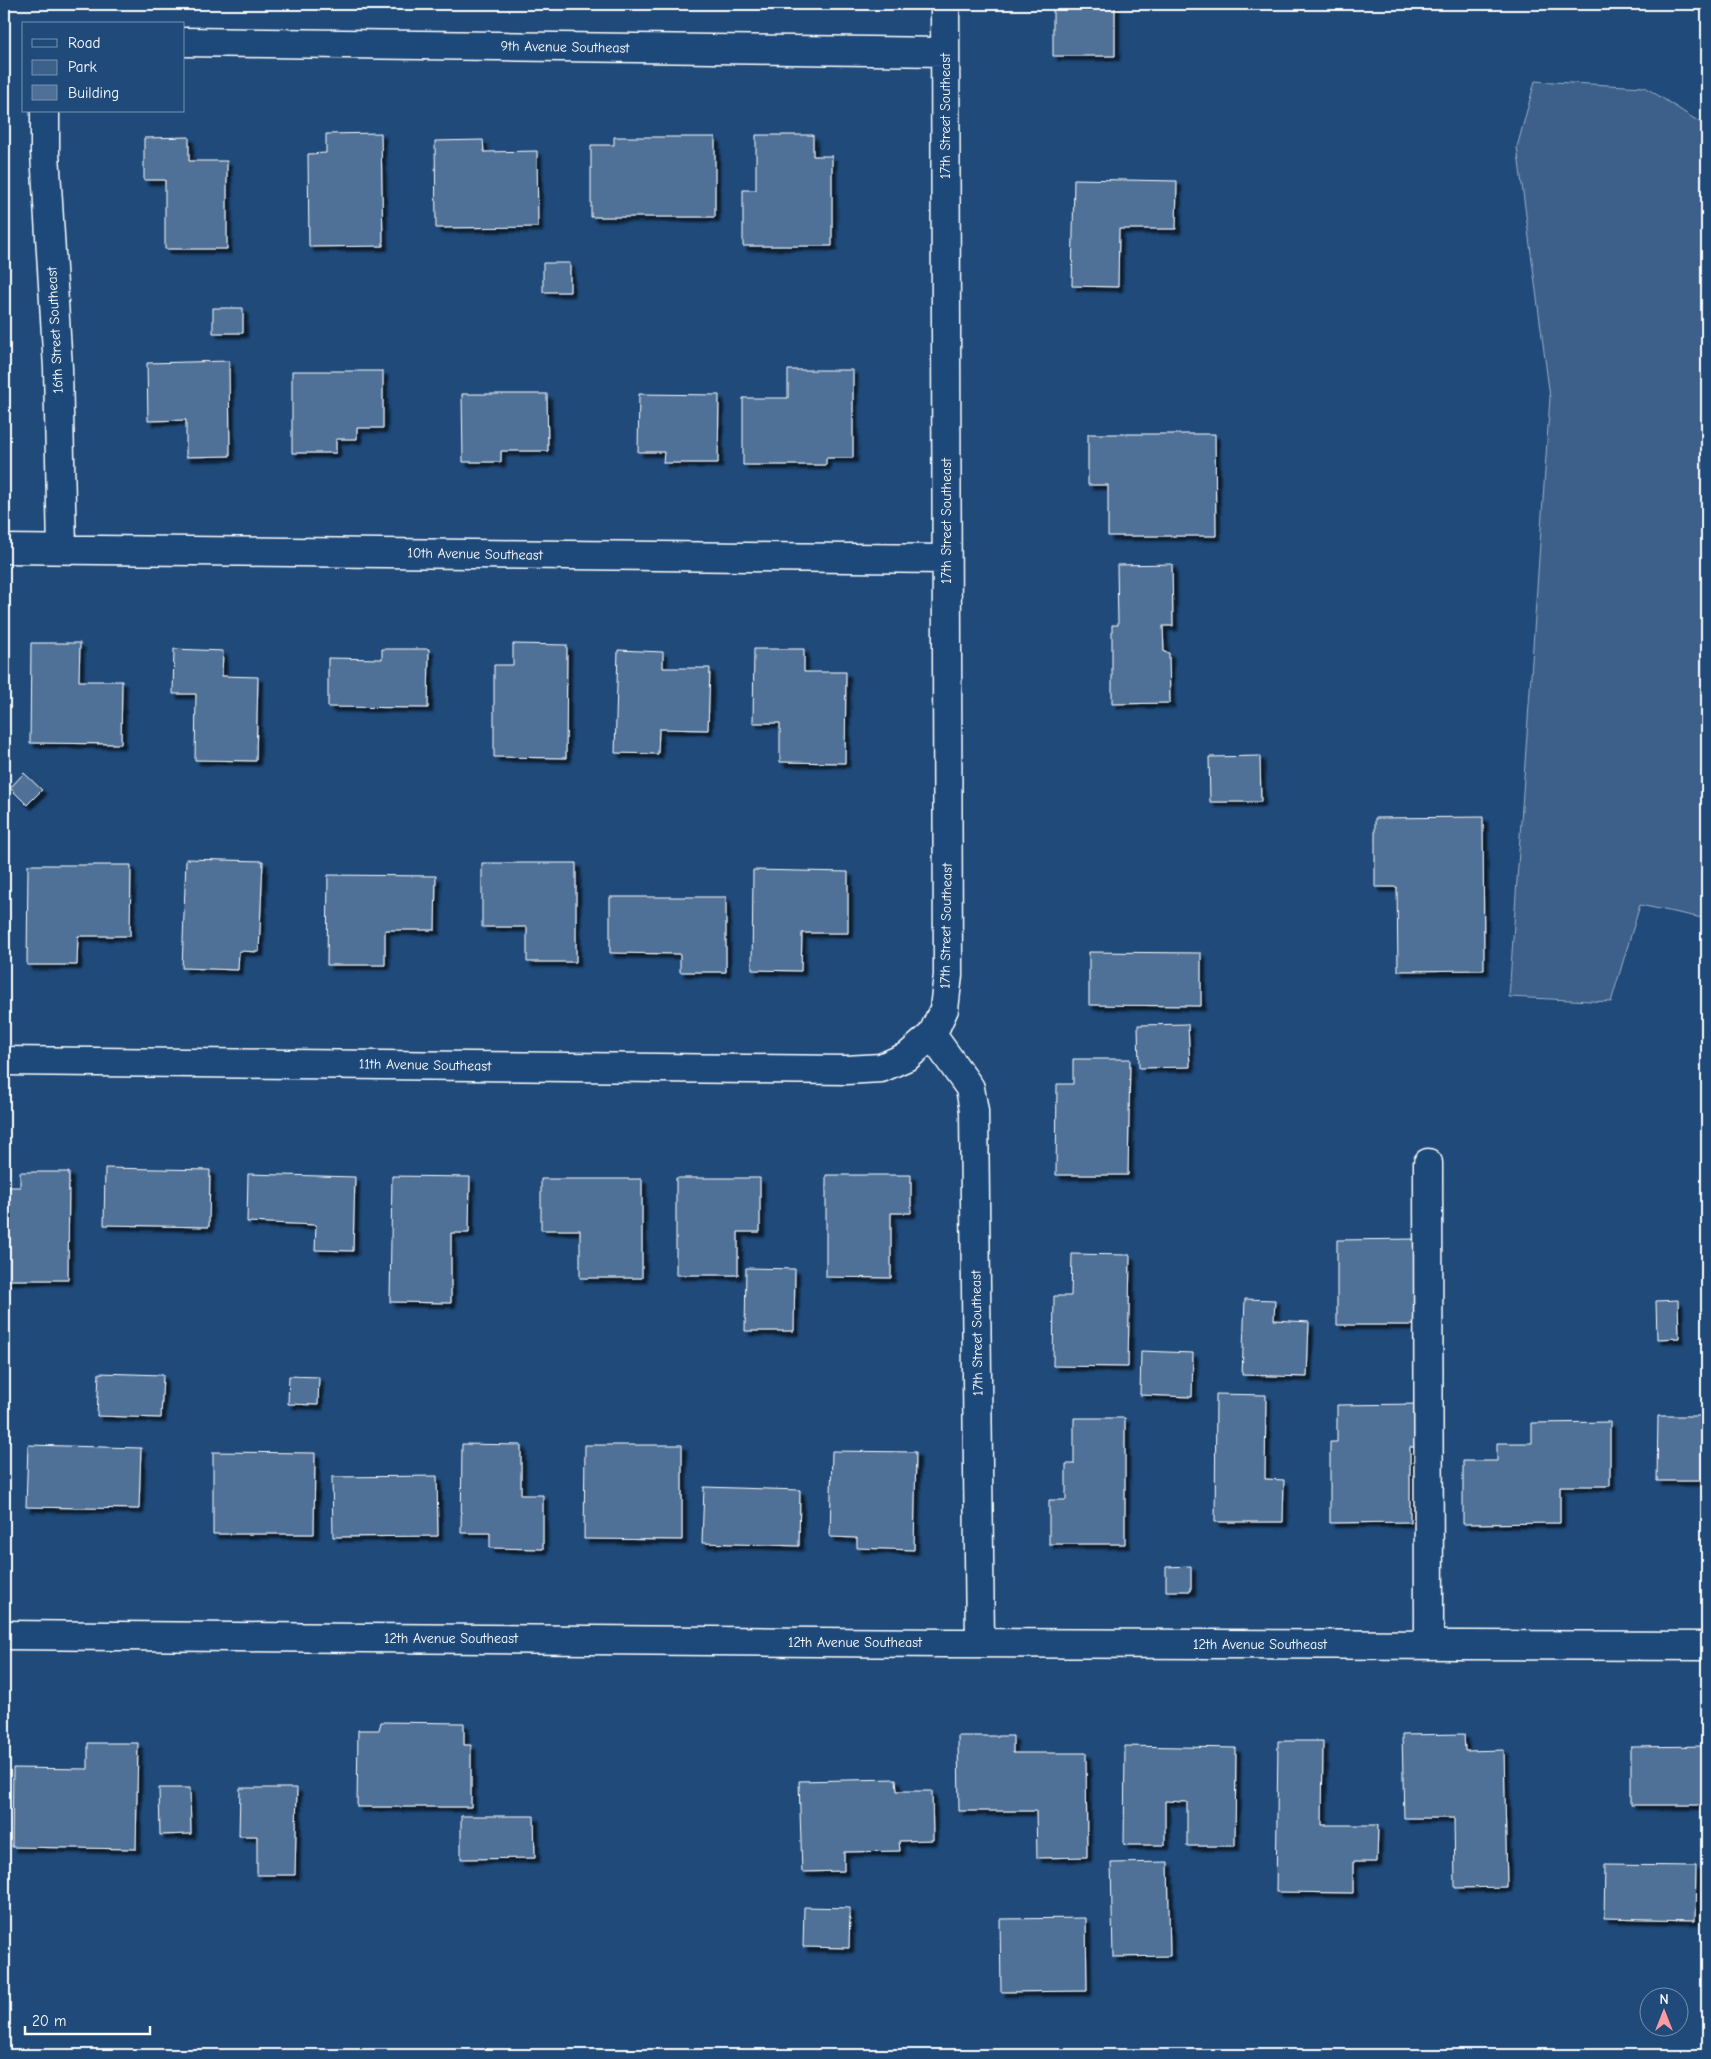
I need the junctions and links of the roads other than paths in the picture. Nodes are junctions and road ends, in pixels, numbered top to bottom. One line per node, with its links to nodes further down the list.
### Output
1 (945, 4): 3 (street, 17th Street Southeast)
2 (185, 42): 3 (street, 9th Avenue Southeast)
3 (945, 52): 7 (street, 17th Street Southeast)
4 (45, 112): 6 (street, 16th Street Southeast)
5 (4, 549): 6 (street, 10th Avenue Southeast)
6 (62, 549): 7 (street, 10th Avenue Southeast)
7 (946, 559): 8 (street, 17th Street Southeast)
8 (932, 1035): 10 (street, 17th Street Southeast); 13 (street, 17th Street Southeast)
9 (4, 1061): 10 (street, 11th Avenue Southeast)
10 (846, 1070)
11 (1428, 1163): 14 (street)
12 (4, 1634): 13 (street, 12th Avenue Southeast)
13 (980, 1643): 14 (street, 12th Avenue Southeast)
14 (1429, 1645): 15 (street, 12th Avenue Southeast)
15 (1707, 1646)

